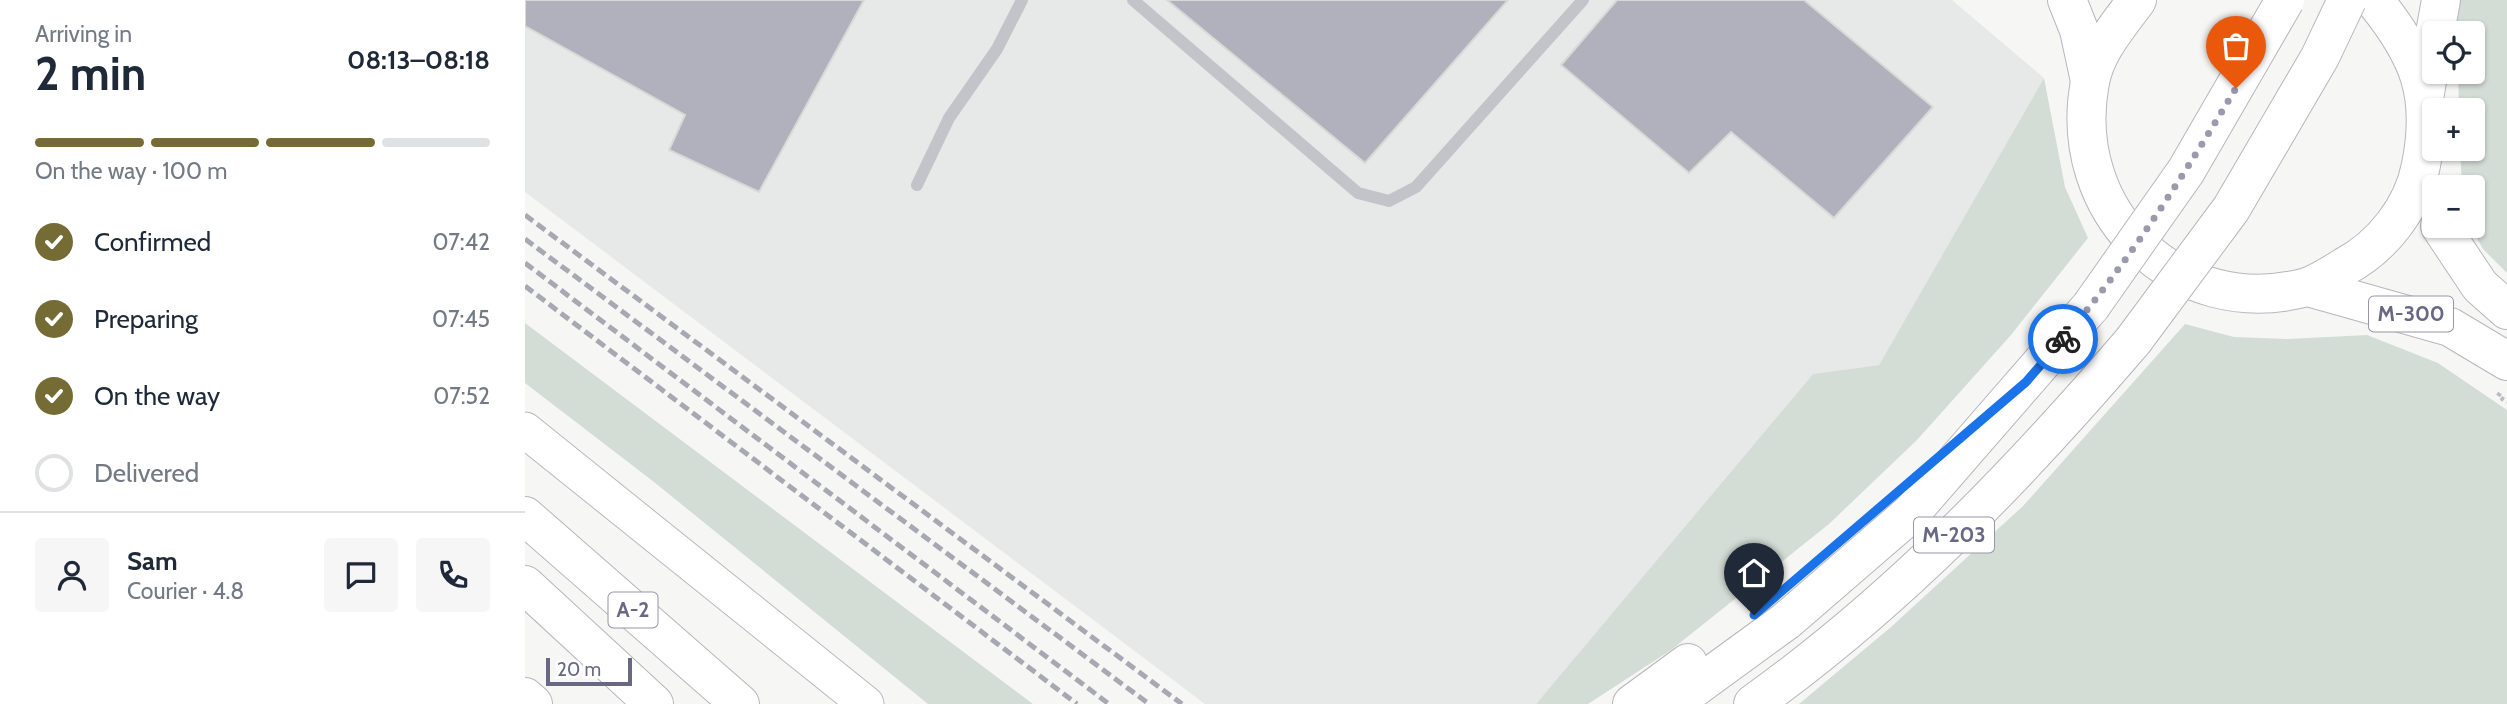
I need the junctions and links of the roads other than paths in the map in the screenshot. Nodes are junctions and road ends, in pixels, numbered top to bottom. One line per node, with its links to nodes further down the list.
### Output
1 (1023, 0): 15 (lane)
2 (1133, 0): 3 (lane)
3 (1583, 0)
4 (2067, 0): 11 (main road, M-300)
5 (2137, 0): 11 (main road, M-300)
6 (2285, 0): 21 (main road, M-203, bridge)
7 (2347, 0): 32 (main road, M-203, bridge)
8 (2375, 0): 13 (main road, M-300)
9 (2441, 0): 10 (main road)
10 (2437, 21)
11 (2090, 82): 18 (main road, M-300)
12 (2427, 84): 13 (main road)
13 (2425, 93): 14 (main road, M-300)
14 (2419, 178): 16 (main road); 18 (main road, M-300)
15 (917, 185)
16 (2422, 185)
17 (2448, 238): 19 (main road, M-300)
18 (2308, 287): 20 (main road, M-300)
19 (2507, 310)
20 (2502, 378)
21 (2026, 382): 30 (main road); 31 (main road, M-203)
22 (525, 430): 29 (street)
23 (525, 516): 28 (main road, A-2)
24 (525, 585): 27 (main road, A-2)
25 (525, 697): 26 (main road)
26 (533, 704)
27 (654, 704)
28 (740, 704)
29 (866, 704)
30 (1632, 704)
31 (1672, 704)
32 (1753, 704)

